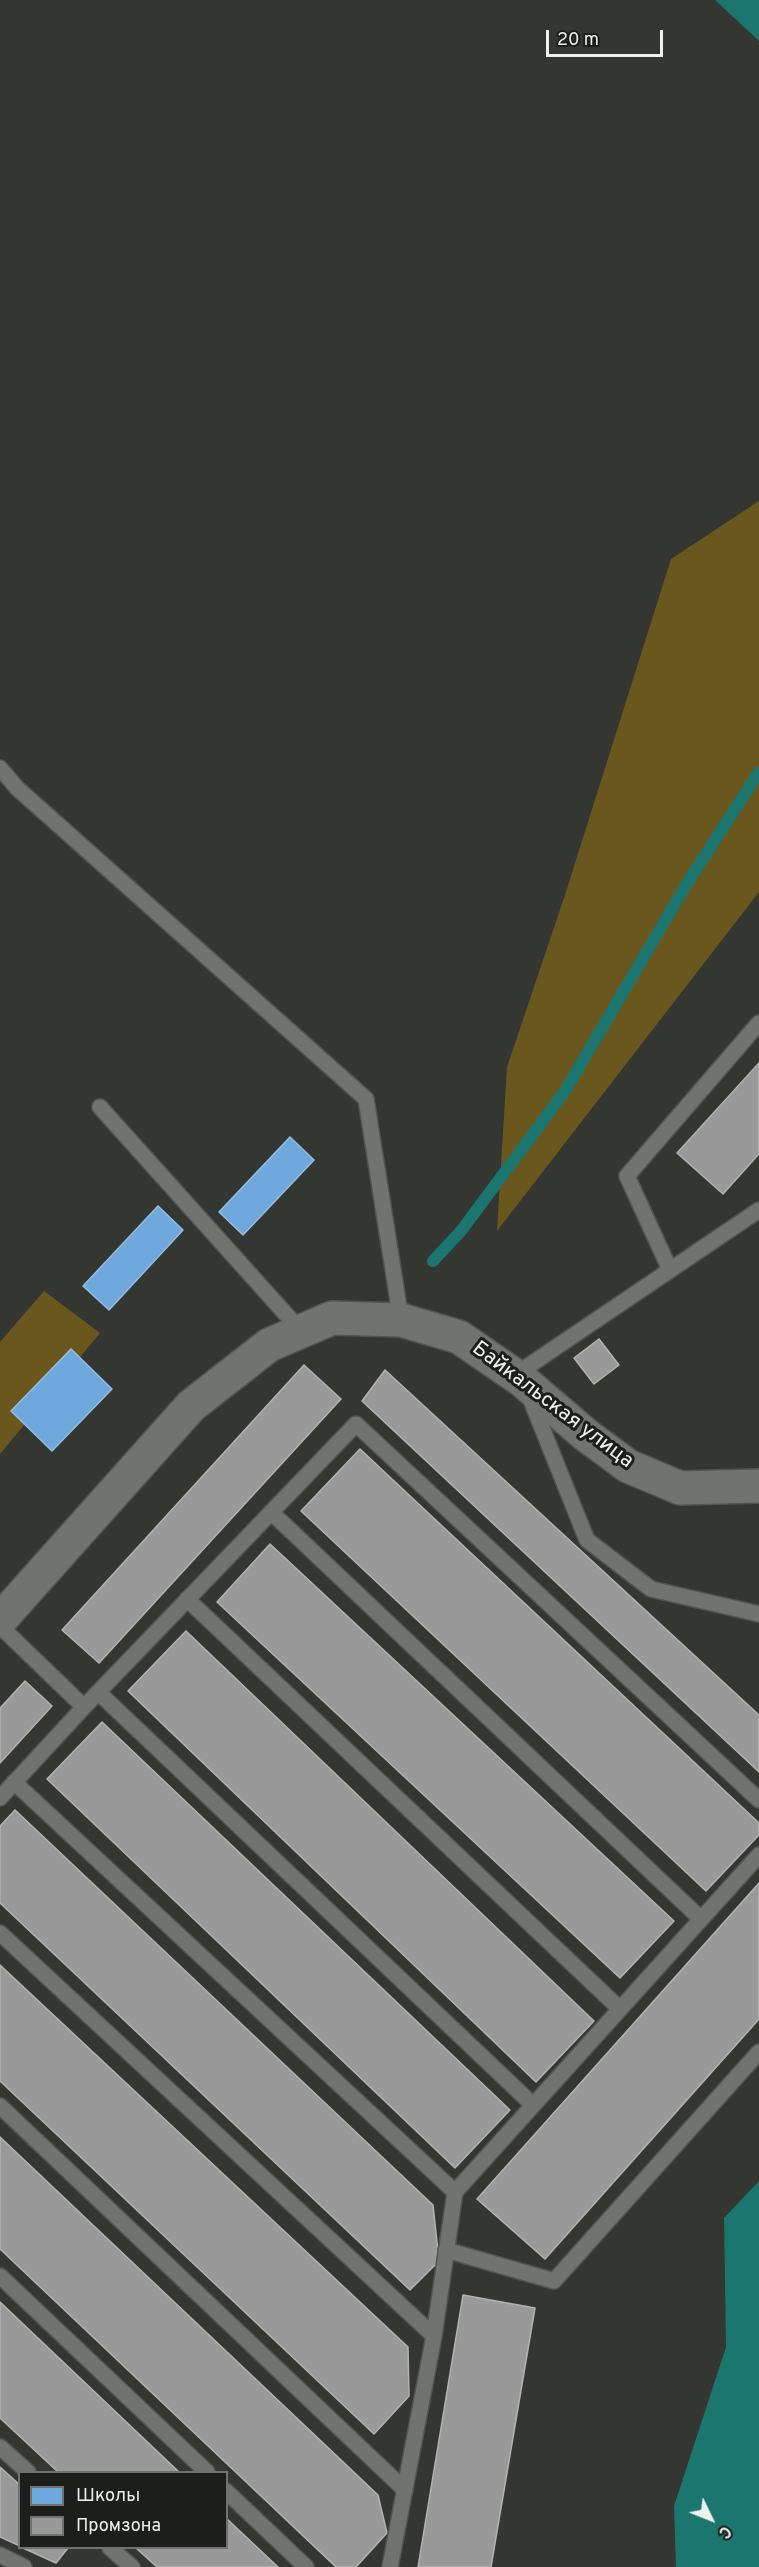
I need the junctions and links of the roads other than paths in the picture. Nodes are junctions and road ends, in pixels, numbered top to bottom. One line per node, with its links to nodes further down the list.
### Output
1 (0, 768): 6 (lane)
2 (759, 1023): 5 (lane)
3 (100, 1107): 7 (lane)
4 (759, 1210): 5 (lane)
5 (670, 1270): 8 (lane)
6 (401, 1320): 7 (street, Байкальская улица); 8 (street, Байкальская улица)
7 (301, 1331): 13 (street, Байкальская улица)
8 (519, 1378): 9 (street, Байкальская улица); 12 (lane)
9 (759, 1486)
10 (272, 1512): 11 (lane); 19 (lane); 21 (lane)
11 (187, 1599): 15 (lane); 23 (lane)
12 (759, 1614)
13 (0, 1620)
14 (0, 1626): 16 (lane)
15 (98, 1692): 16 (lane); 25 (lane)
16 (84, 1707): 17 (lane)
17 (14, 1782): 18 (lane); 27 (lane)
18 (0, 1798)
19 (759, 1800)
20 (759, 1855): 21 (lane)
21 (701, 1919): 23 (lane)
22 (0, 1933): 30 (lane)
23 (620, 2009): 25 (lane)
24 (759, 2052): 28 (lane)
25 (533, 2105): 27 (lane)
26 (0, 2106): 34 (lane)
27 (455, 2192): 28 (lane)
28 (446, 2250): 30 (lane)
29 (0, 2276): 33 (lane)
30 (434, 2336): 34 (lane)
31 (0, 2447): 32 (lane)
32 (27, 2471)
33 (206, 2471)
34 (405, 2490): 41 (lane)
35 (228, 2493): 40 (lane)
36 (112, 2549): 39 (lane)
37 (0, 2555): 38 (lane)
38 (24, 2567)
39 (132, 2567)
40 (306, 2567)
41 (390, 2567)

